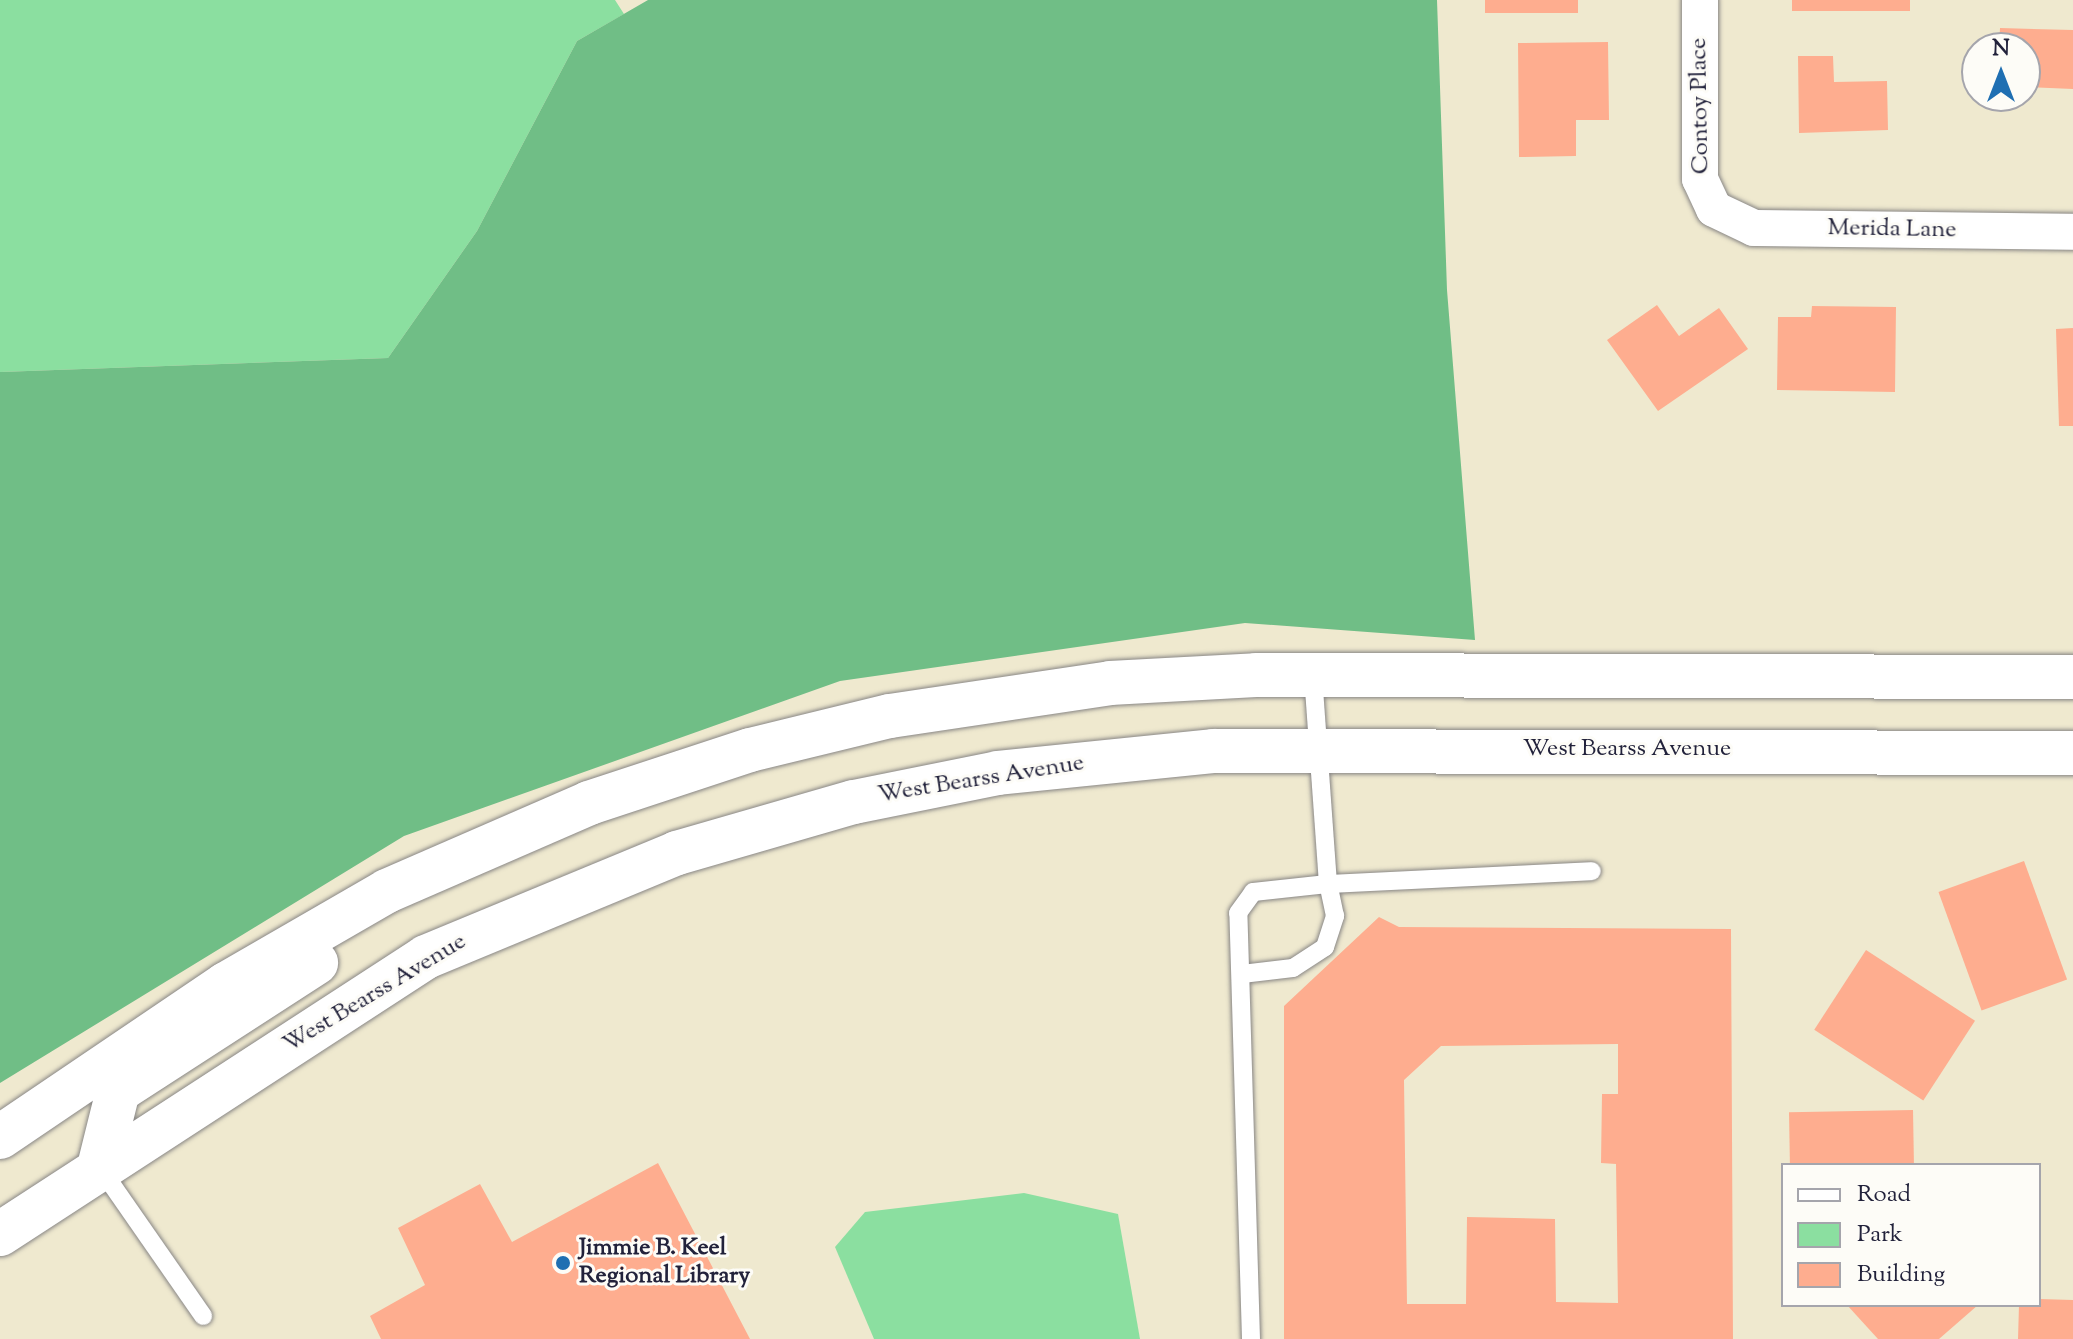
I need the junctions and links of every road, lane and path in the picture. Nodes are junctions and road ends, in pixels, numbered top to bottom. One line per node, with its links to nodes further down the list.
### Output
1 (1700, 0): 2 (street, Contoy Place)
2 (1714, 209): 3 (street, Merida Lane)
3 (2073, 232)
4 (1313, 673): 5 (main road); 6 (lane); 10 (main road)
5 (2073, 677)
6 (1317, 749): 7 (main road, West Bearss Avenue); 9 (lane); 13 (main road, West Bearss Avenue)
7 (2073, 753)
8 (1592, 871): 9 (lane)
9 (1328, 884): 11 (lane); 11 (lane)
10 (387, 891): 12 (main road); 13 (main road)
11 (1242, 974): 16 (lane)
12 (0, 1137)
13 (99, 1167): 14 (main road, West Bearss Avenue); 15 (lane)
14 (0, 1234)
15 (203, 1316)
16 (1251, 1339)

